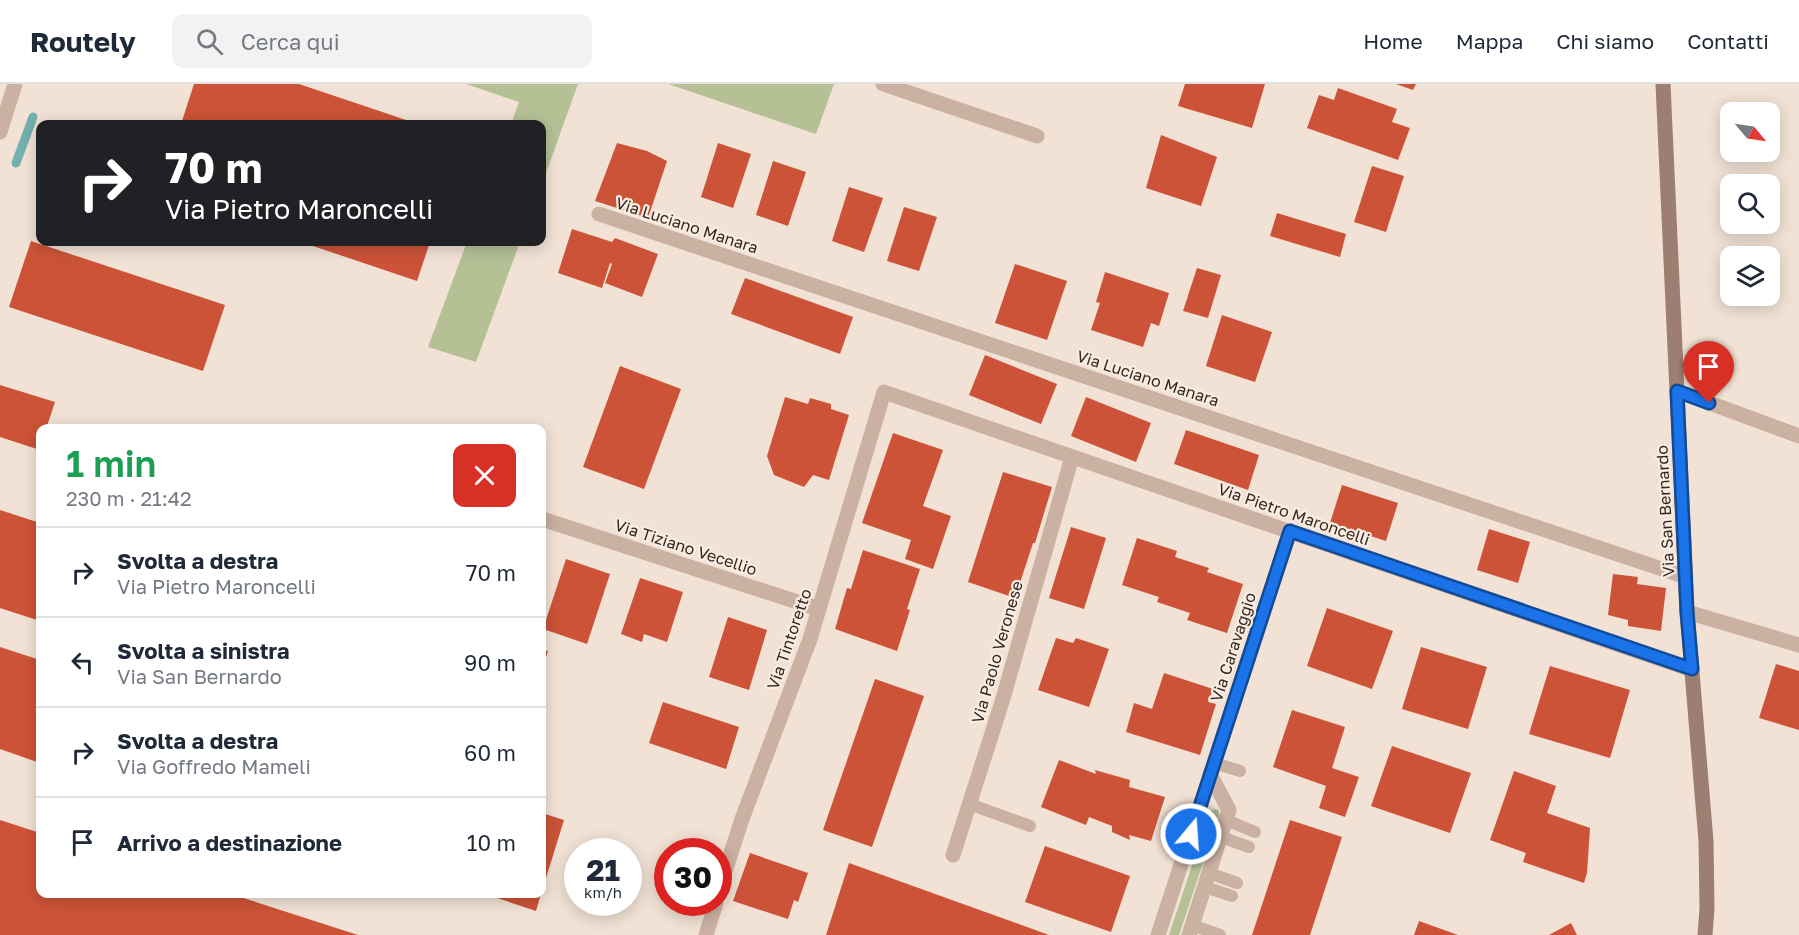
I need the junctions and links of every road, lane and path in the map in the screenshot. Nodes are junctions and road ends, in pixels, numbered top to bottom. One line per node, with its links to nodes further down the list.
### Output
1 (15, 84): 4 (street)
2 (883, 84): 5 (street)
3 (1663, 84): 7 (street, Via San Bernardo)
4 (0, 132)
5 (1037, 136)
6 (599, 214): 13 (street, Via Luciano Manara)
7 (1677, 391): 9 (street); 13 (street, Via San Bernardo)
8 (884, 392): 10 (street, Via Pietro Maroncelli); 14 (street, Via Tintoretto)
9 (1799, 435)
10 (1072, 457): 12 (street, Via Pietro Maroncelli); 20 (street, Via Paolo Veronese)
11 (546, 520): 14 (street, Via Tiziano Vecellio)
12 (1290, 531): 17 (street, Via Pietro Maroncelli); 18 (street, Via Caravaggio)
13 (1686, 577): 15 (street, Via San Bernardo)
14 (819, 609): 26 (street, Via Tintoretto)
15 (1687, 612): 16 (street); 17 (street, Via San Bernardo)
16 (1799, 645)
17 (1692, 669): 36 (street, Via San Bernardo)
18 (1212, 768): 19 (lane); 21 (street); 34 (street, Via Caravaggio)
19 (1240, 771)
20 (969, 804): 22 (lane); 27 (street, Via Paolo Veronese)
21 (1226, 820): 23 (lane); 24 (street)
22 (1030, 825)
23 (1255, 832)
24 (1221, 837): 25 (lane); 28 (street)
25 (1249, 847)
26 (732, 850)
27 (953, 855)
28 (1207, 880): 29 (lane); 30 (lane); 32 (street)
29 (1237, 883)
30 (1232, 896)
31 (712, 916): 33 (street)
32 (1191, 930): 35 (lane)
33 (706, 935)
34 (1158, 935)
35 (1220, 935)
36 (1705, 935)

